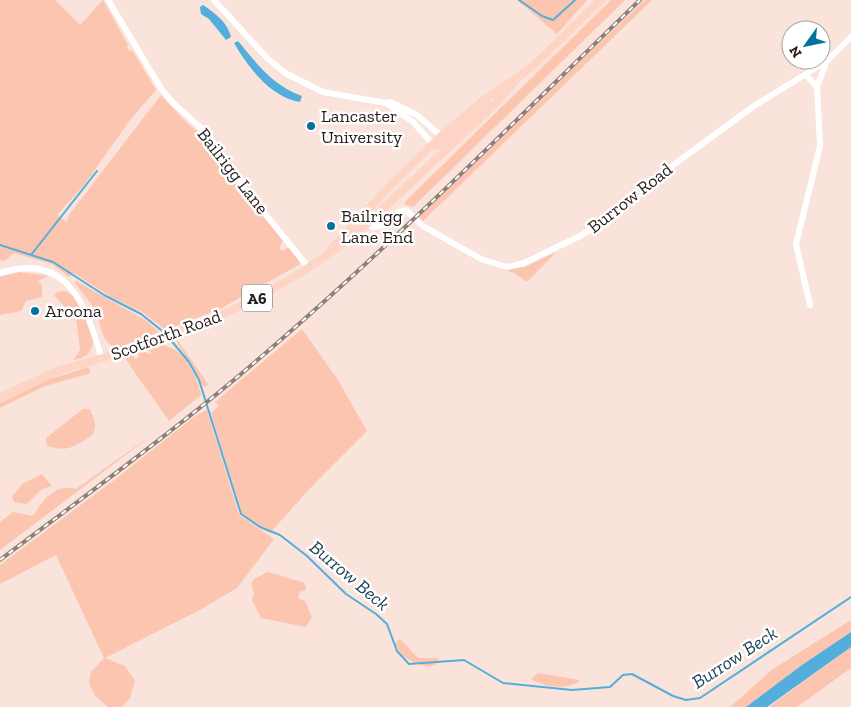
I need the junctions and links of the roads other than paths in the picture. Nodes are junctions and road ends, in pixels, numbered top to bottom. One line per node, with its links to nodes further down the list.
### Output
1 (108, 0): 15 (street, Bailrigg Lane)
2 (214, 0): 11 (street)
3 (601, 0): 9 (main road, Scotforth Road / A6)
4 (851, 37): 5 (street, Burrow Road)
5 (831, 56)
6 (813, 70): 8 (street, Burrow Road)
7 (823, 70): 10 (street)
8 (806, 75): 10 (street); 14 (street, Burrow Road)
9 (518, 77): 12 (main road, Scotforth Road / A6); 12 (main road, Scotforth Road / A6)
10 (817, 87): 17 (street)
11 (386, 103): 12 (street); 13 (street)
12 (443, 142): 13 (main road, Scotforth Road / A6); 14 (main road, Scotforth Road / A6)
13 (433, 144): 14 (main road, Scotforth Road / A6)
14 (365, 221): 15 (main road, Scotforth Road / A6)
15 (309, 268): 18 (main road, Scotforth Road / A6)
16 (0, 273): 18 (street)
17 (810, 304)
18 (102, 358): 19 (main road, Scotforth Road / A6)
19 (0, 397)

